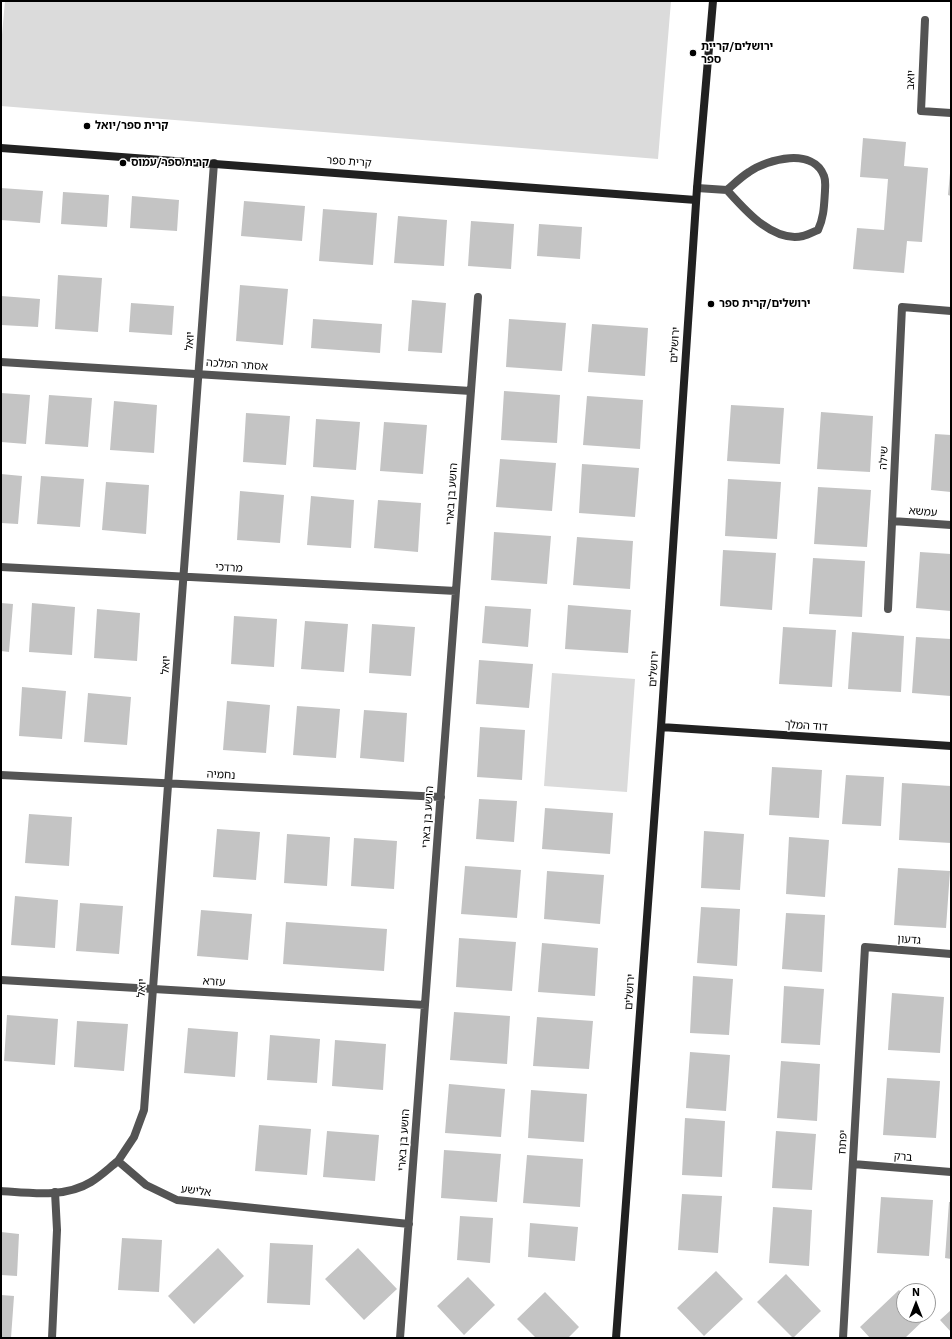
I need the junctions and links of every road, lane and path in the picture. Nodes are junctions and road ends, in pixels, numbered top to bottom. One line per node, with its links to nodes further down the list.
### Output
1 (713, 1): 6 (street, ירושלים)
2 (925, 20): 3 (street, יואב)
3 (951, 113)
4 (1, 148): 5 (street, קרית ספר)
5 (214, 163): 8 (street, קרית ספר); 12 (street, יואל)
6 (697, 188): 7 (street); 8 (street, ירושלים)
7 (727, 190): 7 (street)
8 (696, 200): 20 (street, ירושלים)
9 (478, 297): 13 (street, הושע בן בארי)
10 (951, 311): 14 (street, שילה)
11 (1, 362): 12 (street, אסתר המלכה)
12 (198, 374): 13 (street, אסתר המלכה); 17 (street, יואל)
13 (471, 391): 18 (street, הושע בן בארי)
14 (892, 520): 15 (street, עמשא); 19 (street, שילה)
15 (951, 525)
16 (1, 567): 17 (street, מרדכי)
17 (183, 576): 18 (street, מרדכי); 23 (street, יואל)
18 (456, 591): 24 (street, הושע בן בארי)
19 (888, 610)
20 (661, 727): 21 (street, דוד המלך); 38 (street, ירושלים)
21 (951, 746)
22 (1, 775): 23 (street, נחמיה)
23 (168, 783): 24 (street, נחמיה); 28 (street, יואל)
24 (441, 797): 29 (street, הושע בן בארי)
25 (865, 947): 26 (street, גדעון); 31 (street, יפתח)
26 (951, 954)
27 (1, 980): 28 (street, עזרא)
28 (152, 989): 29 (street, עזרא); 30 (street, יואל)
29 (425, 1005): 35 (street, הושע בן בארי)
30 (118, 1161): 34 (street); 35 (street, אלישע)
31 (853, 1164): 32 (street, ברק); 39 (street, יפתח)
32 (951, 1172)
33 (1, 1191): 34 (street)
34 (55, 1192): 36 (street)
35 (408, 1224): 37 (street, הושע בן בארי)
36 (52, 1338)
37 (400, 1338)
38 (616, 1338)
39 (843, 1338)

